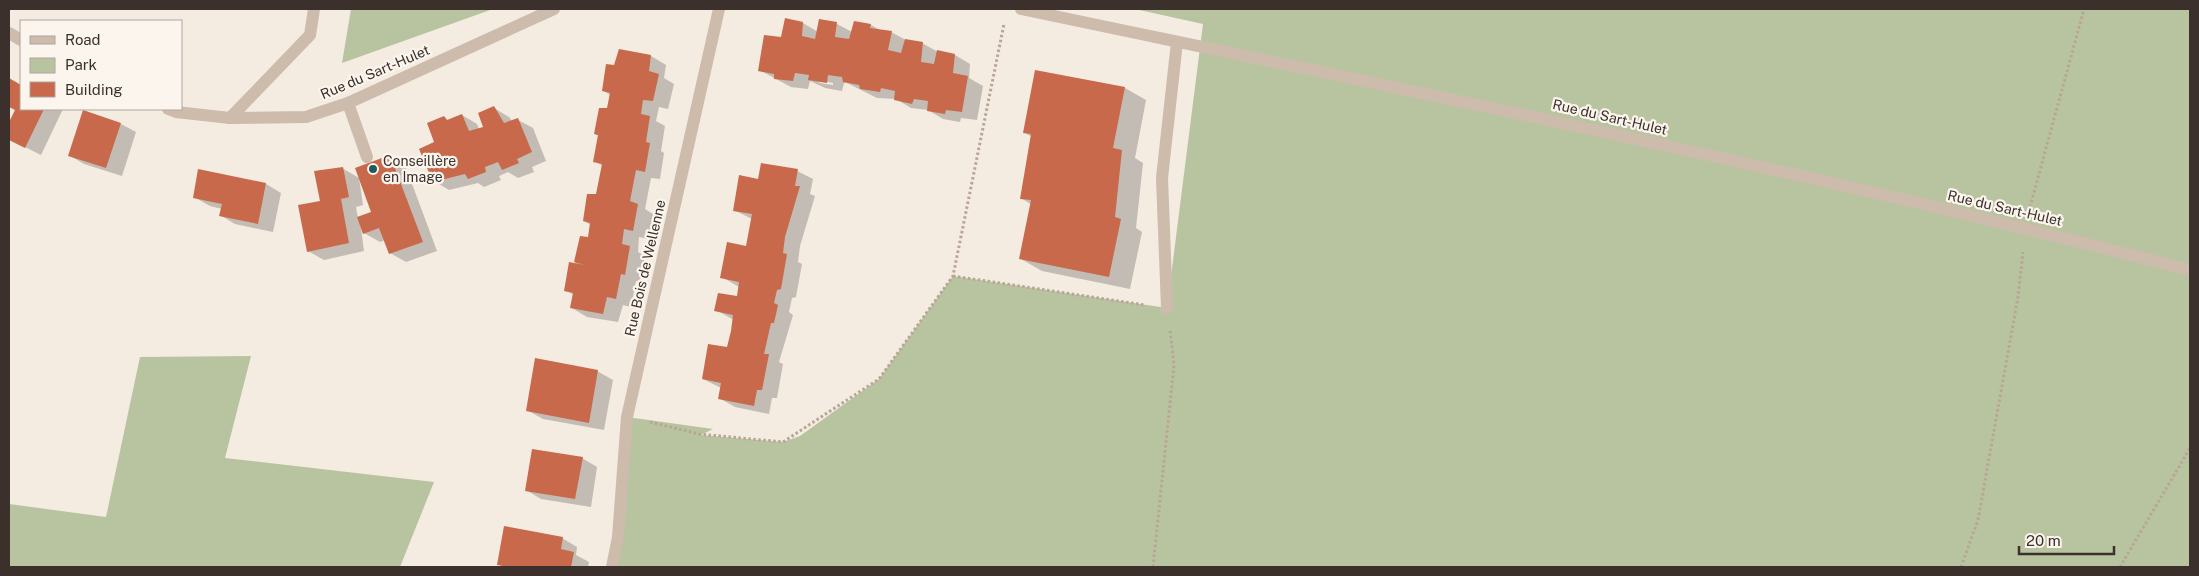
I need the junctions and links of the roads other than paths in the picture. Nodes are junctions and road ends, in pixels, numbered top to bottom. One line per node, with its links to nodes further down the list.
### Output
1 (314, 9): 10 (street)
2 (554, 9): 8 (street, Rue du Sart-Hulet)
3 (719, 9): 14 (street, Rue Bois de Wellenne)
4 (1021, 9): 7 (street, Rue du Sart-Hulet)
5 (9, 33): 6 (street)
6 (20, 39)
7 (1176, 42): 12 (street, Rue du Sart-Hulet); 13 (street)
8 (348, 103): 10 (street, Rue du Sart-Hulet); 11 (street)
9 (171, 110): 10 (street, Rue du Sart-Hulet)
10 (230, 118)
11 (367, 157)
12 (2190, 270)
13 (1167, 308)
14 (612, 567)

